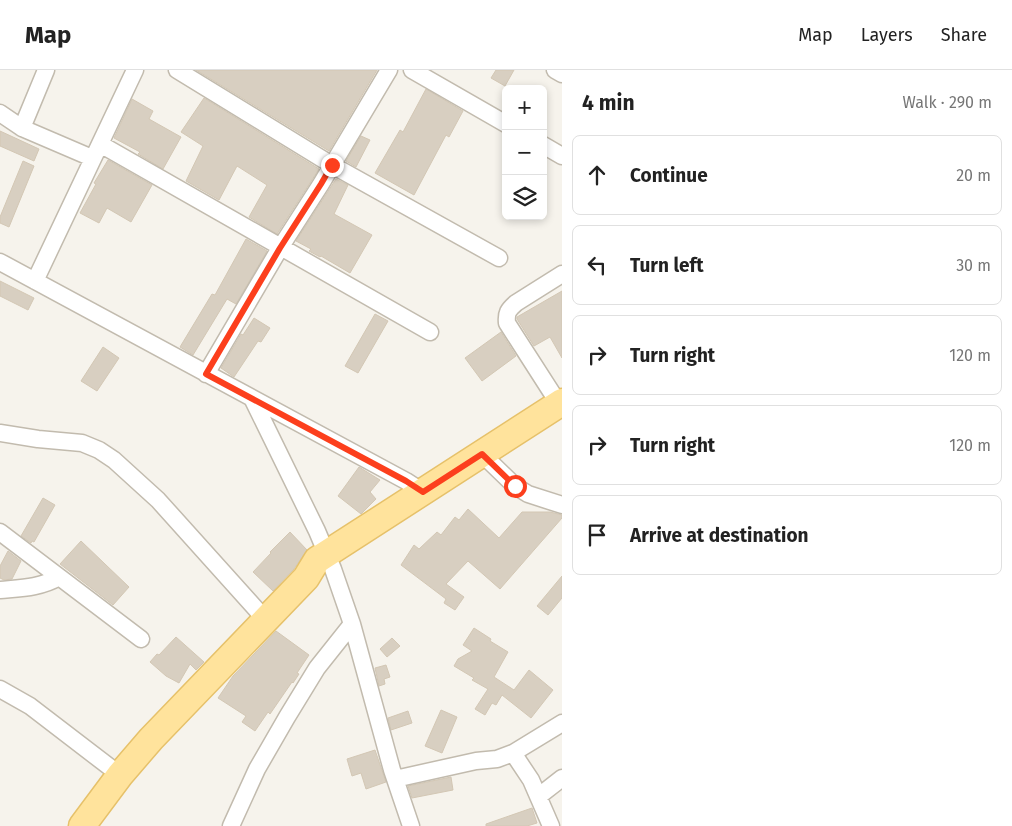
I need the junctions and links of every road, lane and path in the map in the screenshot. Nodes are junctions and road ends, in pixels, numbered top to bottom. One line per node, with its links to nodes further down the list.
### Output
1 (46, 70): 10 (street)
2 (135, 70): 12 (street)
3 (177, 70): 14 (street)
4 (389, 70): 14 (street)
5 (412, 70): 9 (street)
6 (556, 70): 7 (street)
7 (562, 74)
8 (0, 113): 10 (street)
9 (502, 122)
10 (22, 128): 12 (street)
11 (547, 147): 13 (street)
12 (96, 151): 15 (street); 19 (street)
13 (562, 156)
14 (332, 165): 15 (street); 16 (street)
15 (280, 248): 20 (street); 21 (street)
16 (499, 258)
17 (0, 262): 19 (street)
18 (562, 274): 23 (street)
19 (35, 281): 21 (street)
20 (430, 332)
21 (206, 374): 22 (street)
22 (252, 398): 26 (street); 29 (street)
23 (561, 409): 25 (main road)
24 (0, 433): 32 (street)
25 (488, 460): 26 (main road); 27 (street); 29 (main road)
26 (423, 492): 29 (main road)
27 (562, 505)
28 (0, 532): 30 (street)
29 (330, 562): 32 (main road); 33 (street)
30 (59, 577): 31 (street); 34 (street)
31 (0, 590)
32 (265, 619): 38 (main road)
33 (352, 624): 40 (street); 43 (street)
34 (140, 639)
35 (0, 689): 38 (street)
36 (562, 723): 37 (street)
37 (512, 753): 40 (street); 41 (street)
38 (120, 775): 42 (main road)
39 (562, 778): 41 (street)
40 (395, 779): 44 (street)
41 (539, 796): 45 (street)
42 (82, 826)
43 (231, 826)
44 (411, 826)
45 (552, 826)

